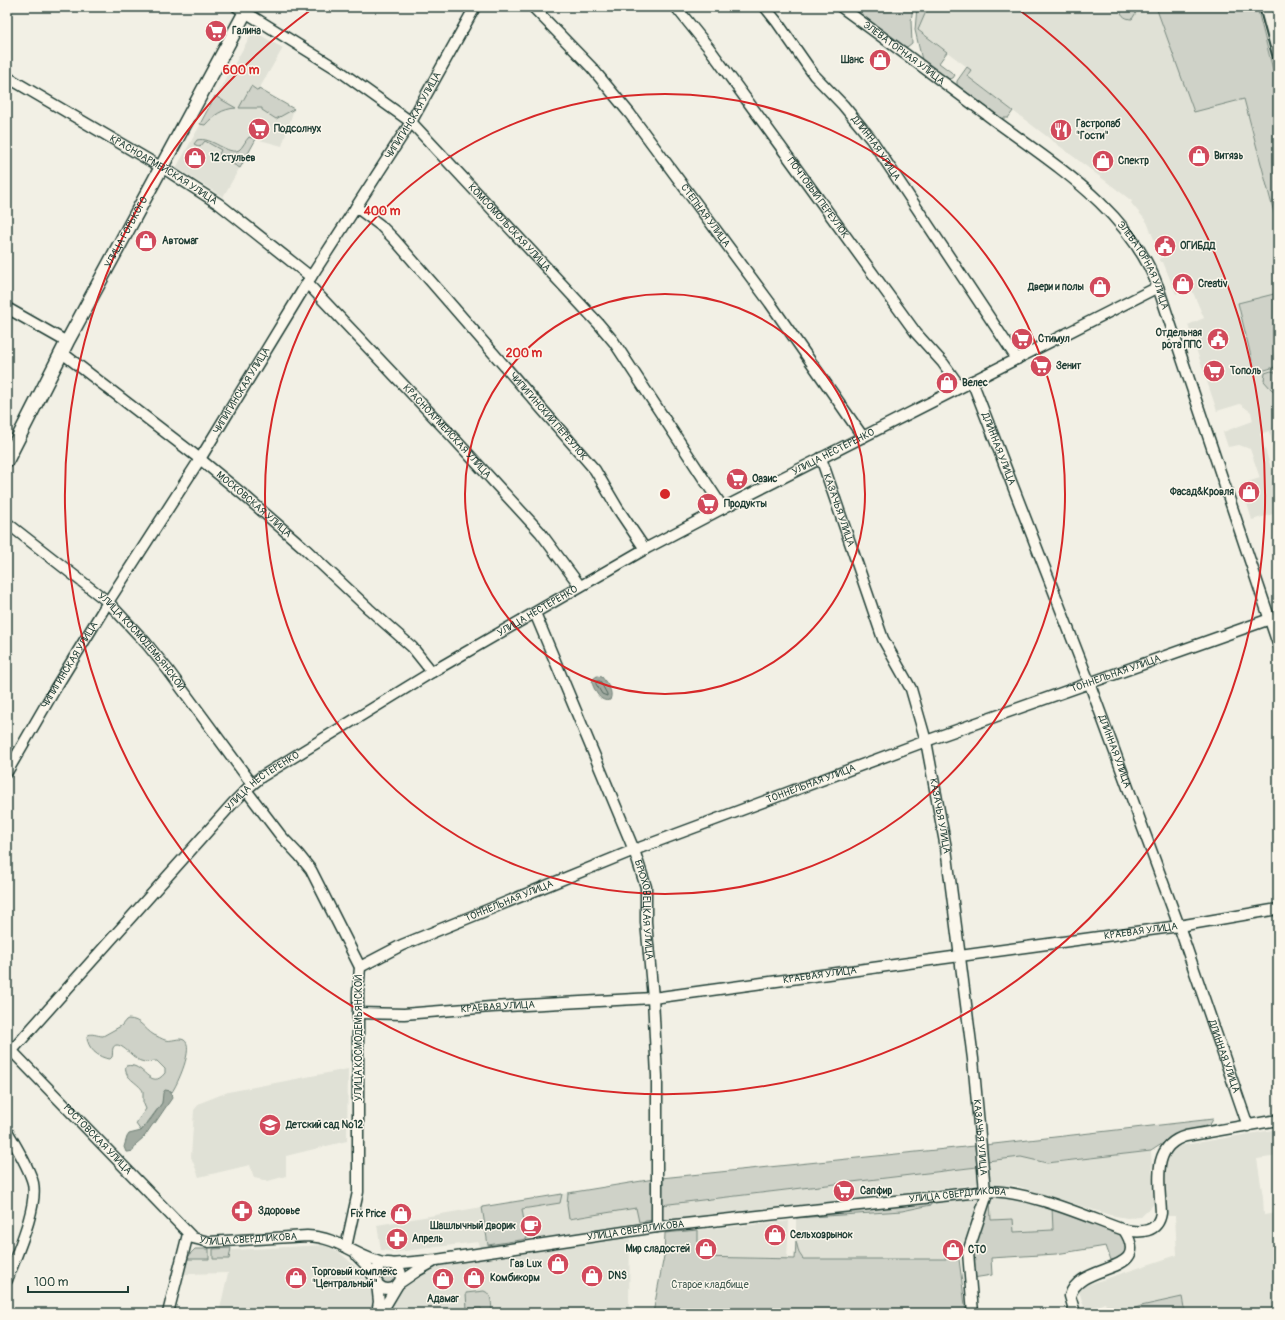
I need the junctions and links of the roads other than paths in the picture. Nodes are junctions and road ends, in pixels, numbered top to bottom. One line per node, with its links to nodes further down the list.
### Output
1 (475, 7): 8 (street, ЧИПИГИНСКАЯ УЛИЦА)
2 (533, 7): 18 (street, СТЕПНАЯ УЛИЦА)
3 (676, 7): 17 (street, ПОЧТОВЫЙ ПЕРЕУЛОК)
4 (765, 7): 15 (street, ДЛИННАЯ УЛИЦА)
5 (841, 7): 12 (street, ЭЛЕВАТОРНАЯ УЛИЦА)
6 (243, 9): 8 (street, КОМСОМОЛЬСКАЯ УЛИЦА); 9 (main road, УЛИЦА ГОРЬКОГО)
7 (7, 78): 9 (street, КРАСНОАРМЕЙСКАЯ УЛИЦА)
8 (411, 122): 10 (street, ЧИПИГИНСКАЯ УЛИЦА); 22 (street, КОМСОМОЛЬСКАЯ УЛИЦА)
9 (162, 168): 11 (street, КРАСНОАРМЕЙСКАЯ УЛИЦА); 14 (main road, УЛИЦА ГОРЬКОГО)
10 (356, 207): 11 (street, ЧИПИГИНСКАЯ УЛИЦА); 24 (street, ЧИПИГИНСКИЙ ПЕРЕУЛОК)
11 (309, 280): 20 (street, ЧИПИГИНСКАЯ УЛИЦА); 25 (street, КРАСНОАРМЕЙСКАЯ УЛИЦА)
12 (1158, 287): 15 (street, УЛИЦА НЕСТЕРЕНКО); 28 (street, ЭЛЕВАТОРНАЯ УЛИЦА)
13 (7, 308): 14 (street, МОСКОВСКАЯ УЛИЦА)
14 (64, 347): 20 (street, МОСКОВСКАЯ УЛИЦА); 21 (main road, УЛИЦА ГОРЬКОГО)
15 (1016, 359): 16 (street, УЛИЦА НЕСТЕРЕНКО)
16 (972, 381): 17 (street, УЛИЦА НЕСТЕРЕНКО); 31 (street, ДЛИННАЯ УЛИЦА)
17 (960, 387): 18 (street, УЛИЦА НЕСТЕРЕНКО)
18 (863, 437): 19 (street, УЛИЦА НЕСТЕРЕНКО)
19 (821, 458): 22 (street, УЛИЦА НЕСТЕРЕНКО); 32 (street, КАЗАЧЬЯ УЛИЦА)
20 (200, 459): 26 (street, ЧИПИГИНСКАЯ УЛИЦА); 30 (street, МОСКОВСКАЯ УЛИЦА)
21 (7, 460)
22 (723, 508): 24 (street, УЛИЦА НЕСТЕРЕНКО)
23 (7, 523): 26 (street, УЛИЦА КОСМОДЕМЬЯНСКОЙ)
24 (645, 549): 25 (street, УЛИЦА НЕСТЕРЕНКО)
25 (580, 586): 27 (street, УЛИЦА НЕСТЕРЕНКО)
26 (108, 602): 33 (street, ЧИПИГИНСКАЯ УЛИЦА); 34 (street, УЛИЦА КОСМОДЕМЬЯНСКОЙ)
27 (535, 613): 30 (street, УЛИЦА НЕСТЕРЕНКО); 35 (street, БРЮХОВЕЦКАЯ УЛИЦА)
28 (1270, 619): 29 (street, ЭЛЕВАТОРНАЯ УЛИЦА); 31 (street, ТОННЕЛЬНАЯ УЛИЦА)
29 (1278, 644)
30 (432, 672): 34 (street, УЛИЦА НЕСТЕРЕНКО)
31 (1089, 682): 32 (street, ТОННЕЛЬНАЯ УЛИЦА); 37 (street, ДЛИННАЯ УЛИЦА)
32 (926, 741): 35 (street, ТОННЕЛЬНАЯ УЛИЦА); 38 (street, КАЗАЧЬЯ УЛИЦА)
33 (7, 772)
34 (249, 787): 39 (street, УЛИЦА КОСМОДЕМЬЯНСКОЙ); 42 (street, УЛИЦА НЕСТЕРЕНКО)
35 (634, 850): 39 (street, ТОННЕЛЬНАЯ УЛИЦА); 40 (street, БРЮХОВЕЦКАЯ УЛИЦА)
36 (1278, 909): 37 (street, КРАЕВАЯ УЛИЦА)
37 (1179, 926): 38 (street, КРАЕВАЯ УЛИЦА); 44 (street, ДЛИННАЯ УЛИЦА)
38 (960, 956): 40 (street, КРАЕВАЯ УЛИЦА); 46 (street, КАЗАЧЬЯ УЛИЦА)
39 (360, 966): 41 (street, УЛИЦА КОСМОДЕМЬЯНСКОЙ)
40 (653, 998): 41 (street, КРАЕВАЯ УЛИЦА); 47 (street, БРЮХОВЕЦКАЯ УЛИЦА)
41 (358, 1013): 50 (street, УЛИЦА КОСМОДЕМЬЯНСКОЙ)
42 (9, 1051): 49 (street, РОСТОВСКАЯ УЛИЦА)
43 (1278, 1120): 44 (street, УЛИЦА СВЕРДЛИКОВА)
44 (1248, 1126): 48 (street, УЛИЦА СВЕРДЛИКОВА)
45 (7, 1131): 53 (street)
46 (987, 1191): 47 (street, УЛИЦА СВЕРДЛИКОВА); 48 (street, УЛИЦА СВЕРДЛИКОВА); 59 (street)
47 (657, 1227): 51 (street, УЛИЦА СВЕРДЛИКОВА)
48 (1124, 1230): 60 (street)
49 (188, 1234): 50 (street, УЛИЦА СВЕРДЛИКОВА); 56 (street, УЛИЦА СВЕРДЛИКОВА)
50 (348, 1248): 52 (street, УЛИЦА СВЕРДЛИКОВА); 54 (street)
51 (436, 1260): 52 (street, УЛИЦА СВЕРДЛИКОВА); 55 (street)
52 (389, 1264): 54 (street); 55 (street)
53 (7, 1280)
54 (377, 1282): 55 (street); 57 (street)
55 (397, 1285): 58 (street)
56 (168, 1313)
57 (377, 1313)
58 (381, 1313)
59 (973, 1313)
60 (1075, 1313)

